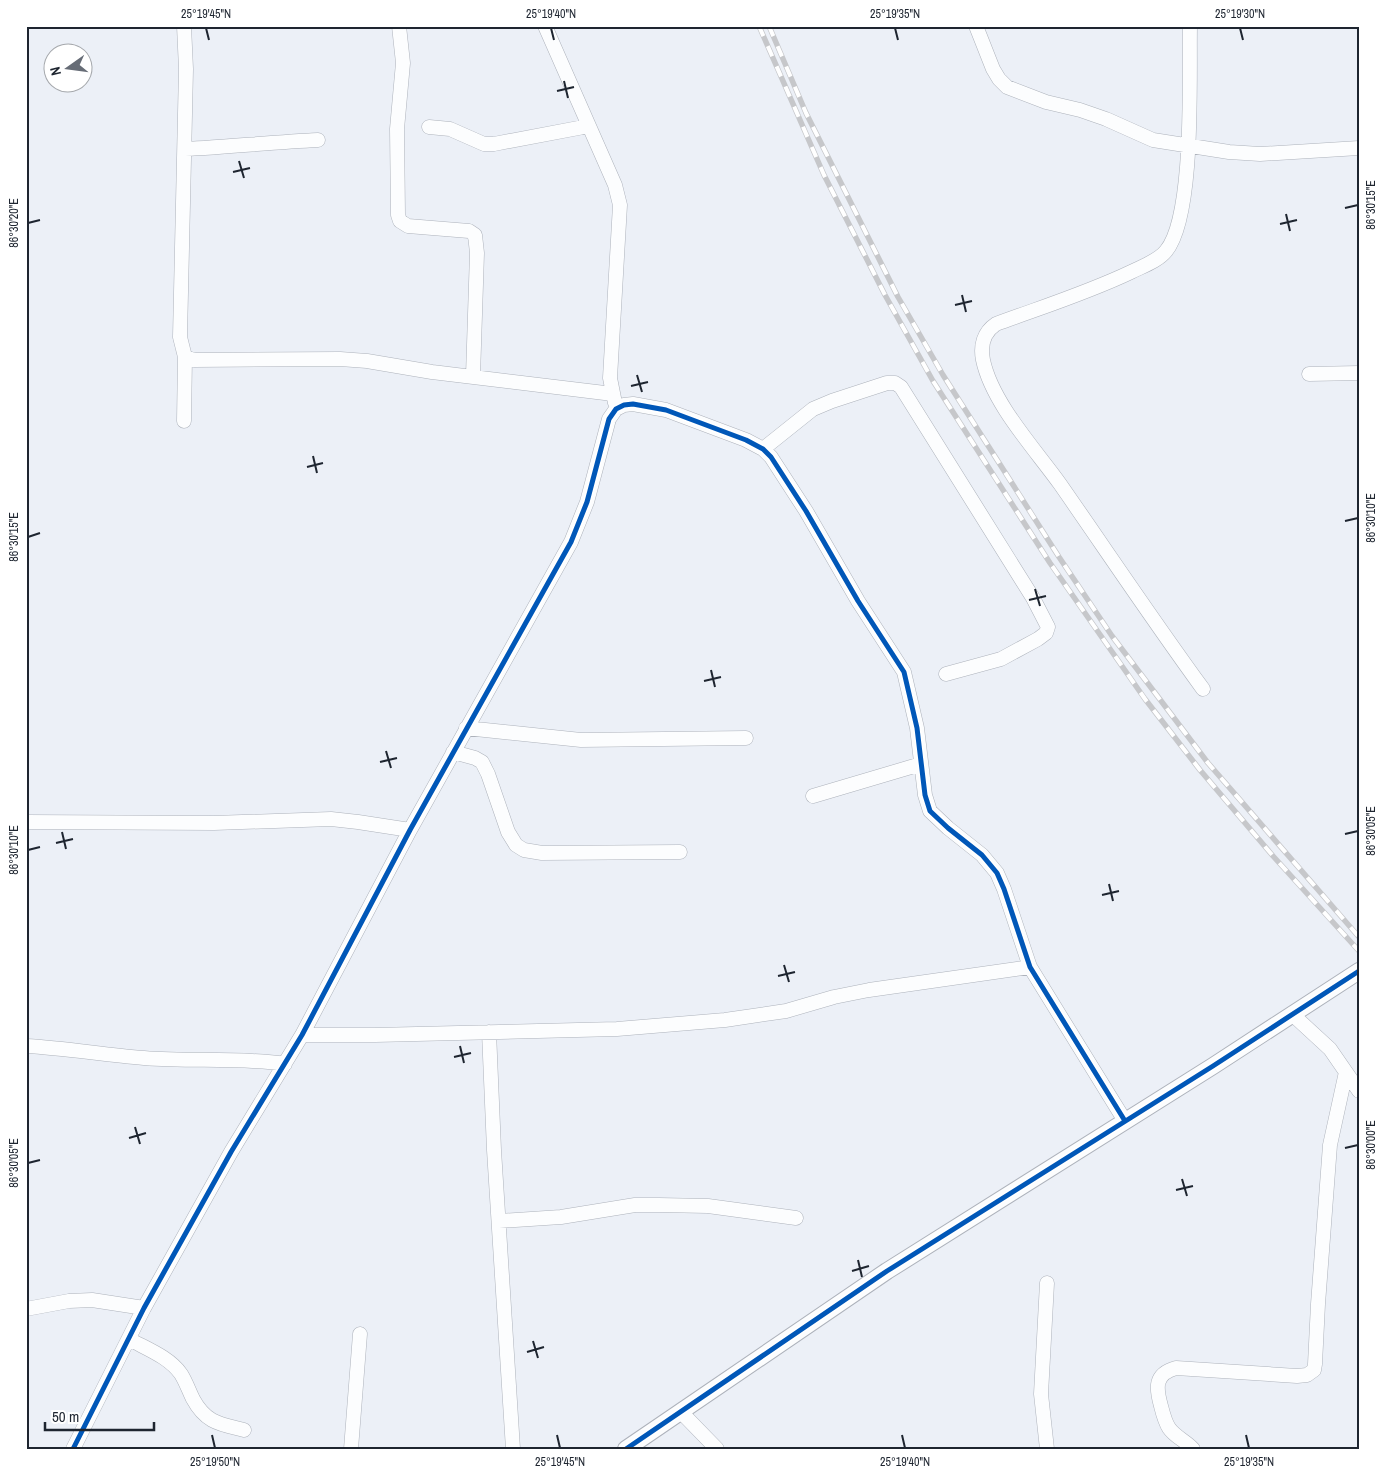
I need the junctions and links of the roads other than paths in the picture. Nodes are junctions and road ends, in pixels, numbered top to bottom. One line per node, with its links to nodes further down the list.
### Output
1 (184, 26): 11 (street)
2 (399, 26): 15 (street)
3 (545, 26): 6 (street)
4 (976, 26): 9 (street)
5 (1190, 26): 9 (street)
6 (589, 126): 7 (street); 16 (street)
7 (429, 127)
8 (318, 140): 11 (street)
9 (1188, 146): 10 (street); 21 (street)
10 (1359, 148)
11 (184, 149): 12 (street)
12 (184, 357): 15 (street); 18 (street)
13 (1359, 373): 14 (street)
14 (1309, 374)
15 (473, 376): 16 (street)
16 (613, 394): 17 (street)
17 (616, 409): 19 (street); 22 (street)
18 (184, 421)
19 (763, 449): 20 (street); 25 (street)
20 (946, 674)
21 (1203, 689)
22 (466, 728): 23 (street); 24 (street)
23 (746, 738)
24 (453, 752): 28 (street); 29 (street)
25 (921, 764): 26 (street); 30 (street)
26 (814, 796)
27 (26, 822): 28 (street)
28 (410, 830): 34 (street)
29 (680, 852)
30 (1030, 967): 33 (street); 39 (street)
31 (1359, 971): 32 (street)
32 (1292, 1014): 37 (street); 39 (street)
33 (489, 1032): 34 (street); 41 (street)
34 (302, 1035): 36 (street)
35 (26, 1046): 36 (street)
36 (285, 1064): 43 (street)
37 (1346, 1072): 38 (street); 55 (street)
38 (1359, 1091)
39 (1125, 1121): 47 (street)
40 (796, 1218): 41 (street)
41 (499, 1221): 51 (street)
42 (1048, 1283): 54 (street)
43 (144, 1308): 44 (street); 46 (street)
44 (26, 1309)
45 (360, 1334): 50 (street)
46 (129, 1339): 48 (street); 49 (street)
47 (681, 1412): 52 (street); 53 (street)
48 (244, 1430)
49 (73, 1449)
50 (351, 1449)
51 (513, 1449)
52 (626, 1449)
53 (717, 1449)
54 (1047, 1449)
55 (1194, 1449)

